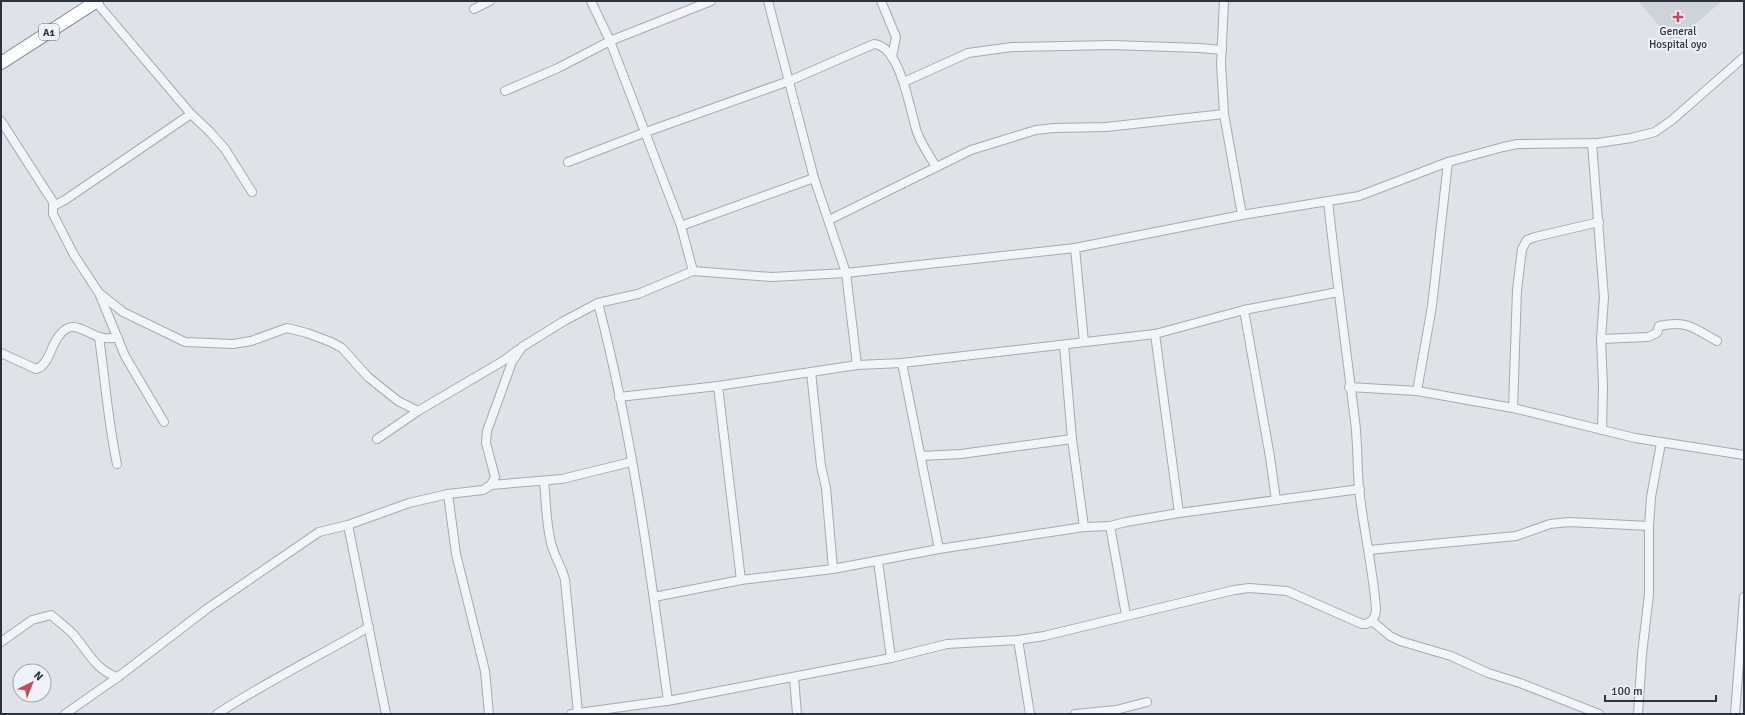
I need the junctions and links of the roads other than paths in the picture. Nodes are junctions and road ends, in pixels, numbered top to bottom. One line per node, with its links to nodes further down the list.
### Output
1 (97, 1): 13 (highway, A1); 17 (street)
2 (490, 1): 8 (street)
3 (591, 1): 9 (street)
4 (711, 1): 9 (street)
5 (768, 1): 14 (street)
6 (881, 1): 11 (street)
7 (1224, 1): 10 (street)
8 (474, 9)
9 (610, 41): 16 (street); 20 (street)
10 (1222, 50): 15 (street); 18 (street)
11 (892, 57): 14 (street); 15 (street)
12 (1744, 57): 21 (street)
13 (1, 63)
14 (789, 81): 20 (street); 25 (street)
15 (904, 82): 24 (street)
16 (505, 91)
17 (191, 114): 26 (street); 28 (street)
18 (1224, 114): 24 (street); 29 (street)
19 (1, 121): 28 (street)
20 (646, 132): 22 (street); 32 (street)
21 (1592, 143): 23 (street); 31 (street)
22 (568, 162)
23 (1448, 162): 27 (street); 54 (street)
24 (936, 167): 30 (street)
25 (814, 178): 30 (street); 32 (street)
26 (252, 192)
27 (1328, 201): 29 (street); 36 (street)
28 (55, 204): 37 (street)
29 (1242, 215): 33 (street)
30 (828, 220): 35 (street)
31 (1598, 222): 43 (street); 56 (street)
32 (681, 226): 34 (street)
33 (1074, 248): 35 (street); 45 (street)
34 (693, 271): 35 (street); 38 (street)
35 (846, 273): 50 (street)
36 (1338, 292): 39 (street); 53 (street)
37 (99, 293): 42 (street); 57 (street)
38 (598, 303): 47 (street); 55 (street)
39 (1244, 310): 40 (street); 71 (street)
40 (1155, 334): 45 (street); 72 (street)
41 (99, 337): 42 (street); 48 (street); 66 (street)
42 (118, 338): 58 (street)
43 (1601, 339): 44 (street); 59 (street)
44 (1717, 341)
45 (1084, 342): 46 (street)
46 (1064, 345): 49 (street); 60 (street)
47 (522, 347): 57 (street); 68 (street)
48 (1, 353)
49 (902, 363): 50 (street); 64 (street)
50 (857, 365): 51 (street)
51 (811, 372): 52 (street); 80 (street)
52 (718, 386): 55 (street); 81 (street)
53 (1349, 387): 54 (street); 69 (street)
54 (1417, 391): 56 (street)
55 (619, 397): 65 (street)
56 (1513, 408): 59 (street)
57 (418, 411): 61 (street)
58 (164, 422)
59 (1602, 430): 62 (street)
60 (1072, 438): 64 (street); 76 (street)
61 (377, 439)
62 (1661, 443): 63 (street); 75 (street)
63 (1744, 455)
64 (921, 456): 77 (street)
65 (631, 462): 67 (street); 82 (street)
66 (117, 464)
67 (544, 481): 68 (street); 98 (street)
68 (491, 486): 70 (street)
69 (1360, 489): 71 (street); 78 (street)
70 (448, 494): 73 (street); 97 (street)
71 (1276, 500): 72 (street)
72 (1179, 513): 74 (street)
73 (348, 524): 86 (street); 90 (street)
74 (1110, 526): 76 (street); 84 (street)
75 (1649, 526): 78 (street); 103 (street)
76 (1084, 527): 77 (street)
77 (939, 549): 79 (street)
78 (1369, 550): 85 (street)
79 (878, 561): 80 (street); 89 (street)
80 (833, 569): 81 (street)
81 (741, 580): 82 (street)
82 (654, 597): 92 (street)
83 (1744, 597): 104 (street)
84 (1126, 615): 85 (street); 87 (street)
85 (1372, 621): 102 (street)
86 (369, 627): 95 (street); 96 (street)
87 (1018, 640): 89 (street); 100 (street)
88 (1, 642): 90 (street)
89 (891, 658): 91 (street)
90 (118, 677): 94 (street)
91 (794, 678): 92 (street); 99 (street)
92 (668, 701): 98 (street)
93 (1147, 702): 101 (street)
94 (65, 714)
95 (217, 714)
96 (386, 714)
97 (489, 714)
98 (574, 714)
99 (797, 714)
100 (1030, 714)
101 (1075, 714)
102 (1599, 714)
103 (1638, 714)
104 (1734, 714)

